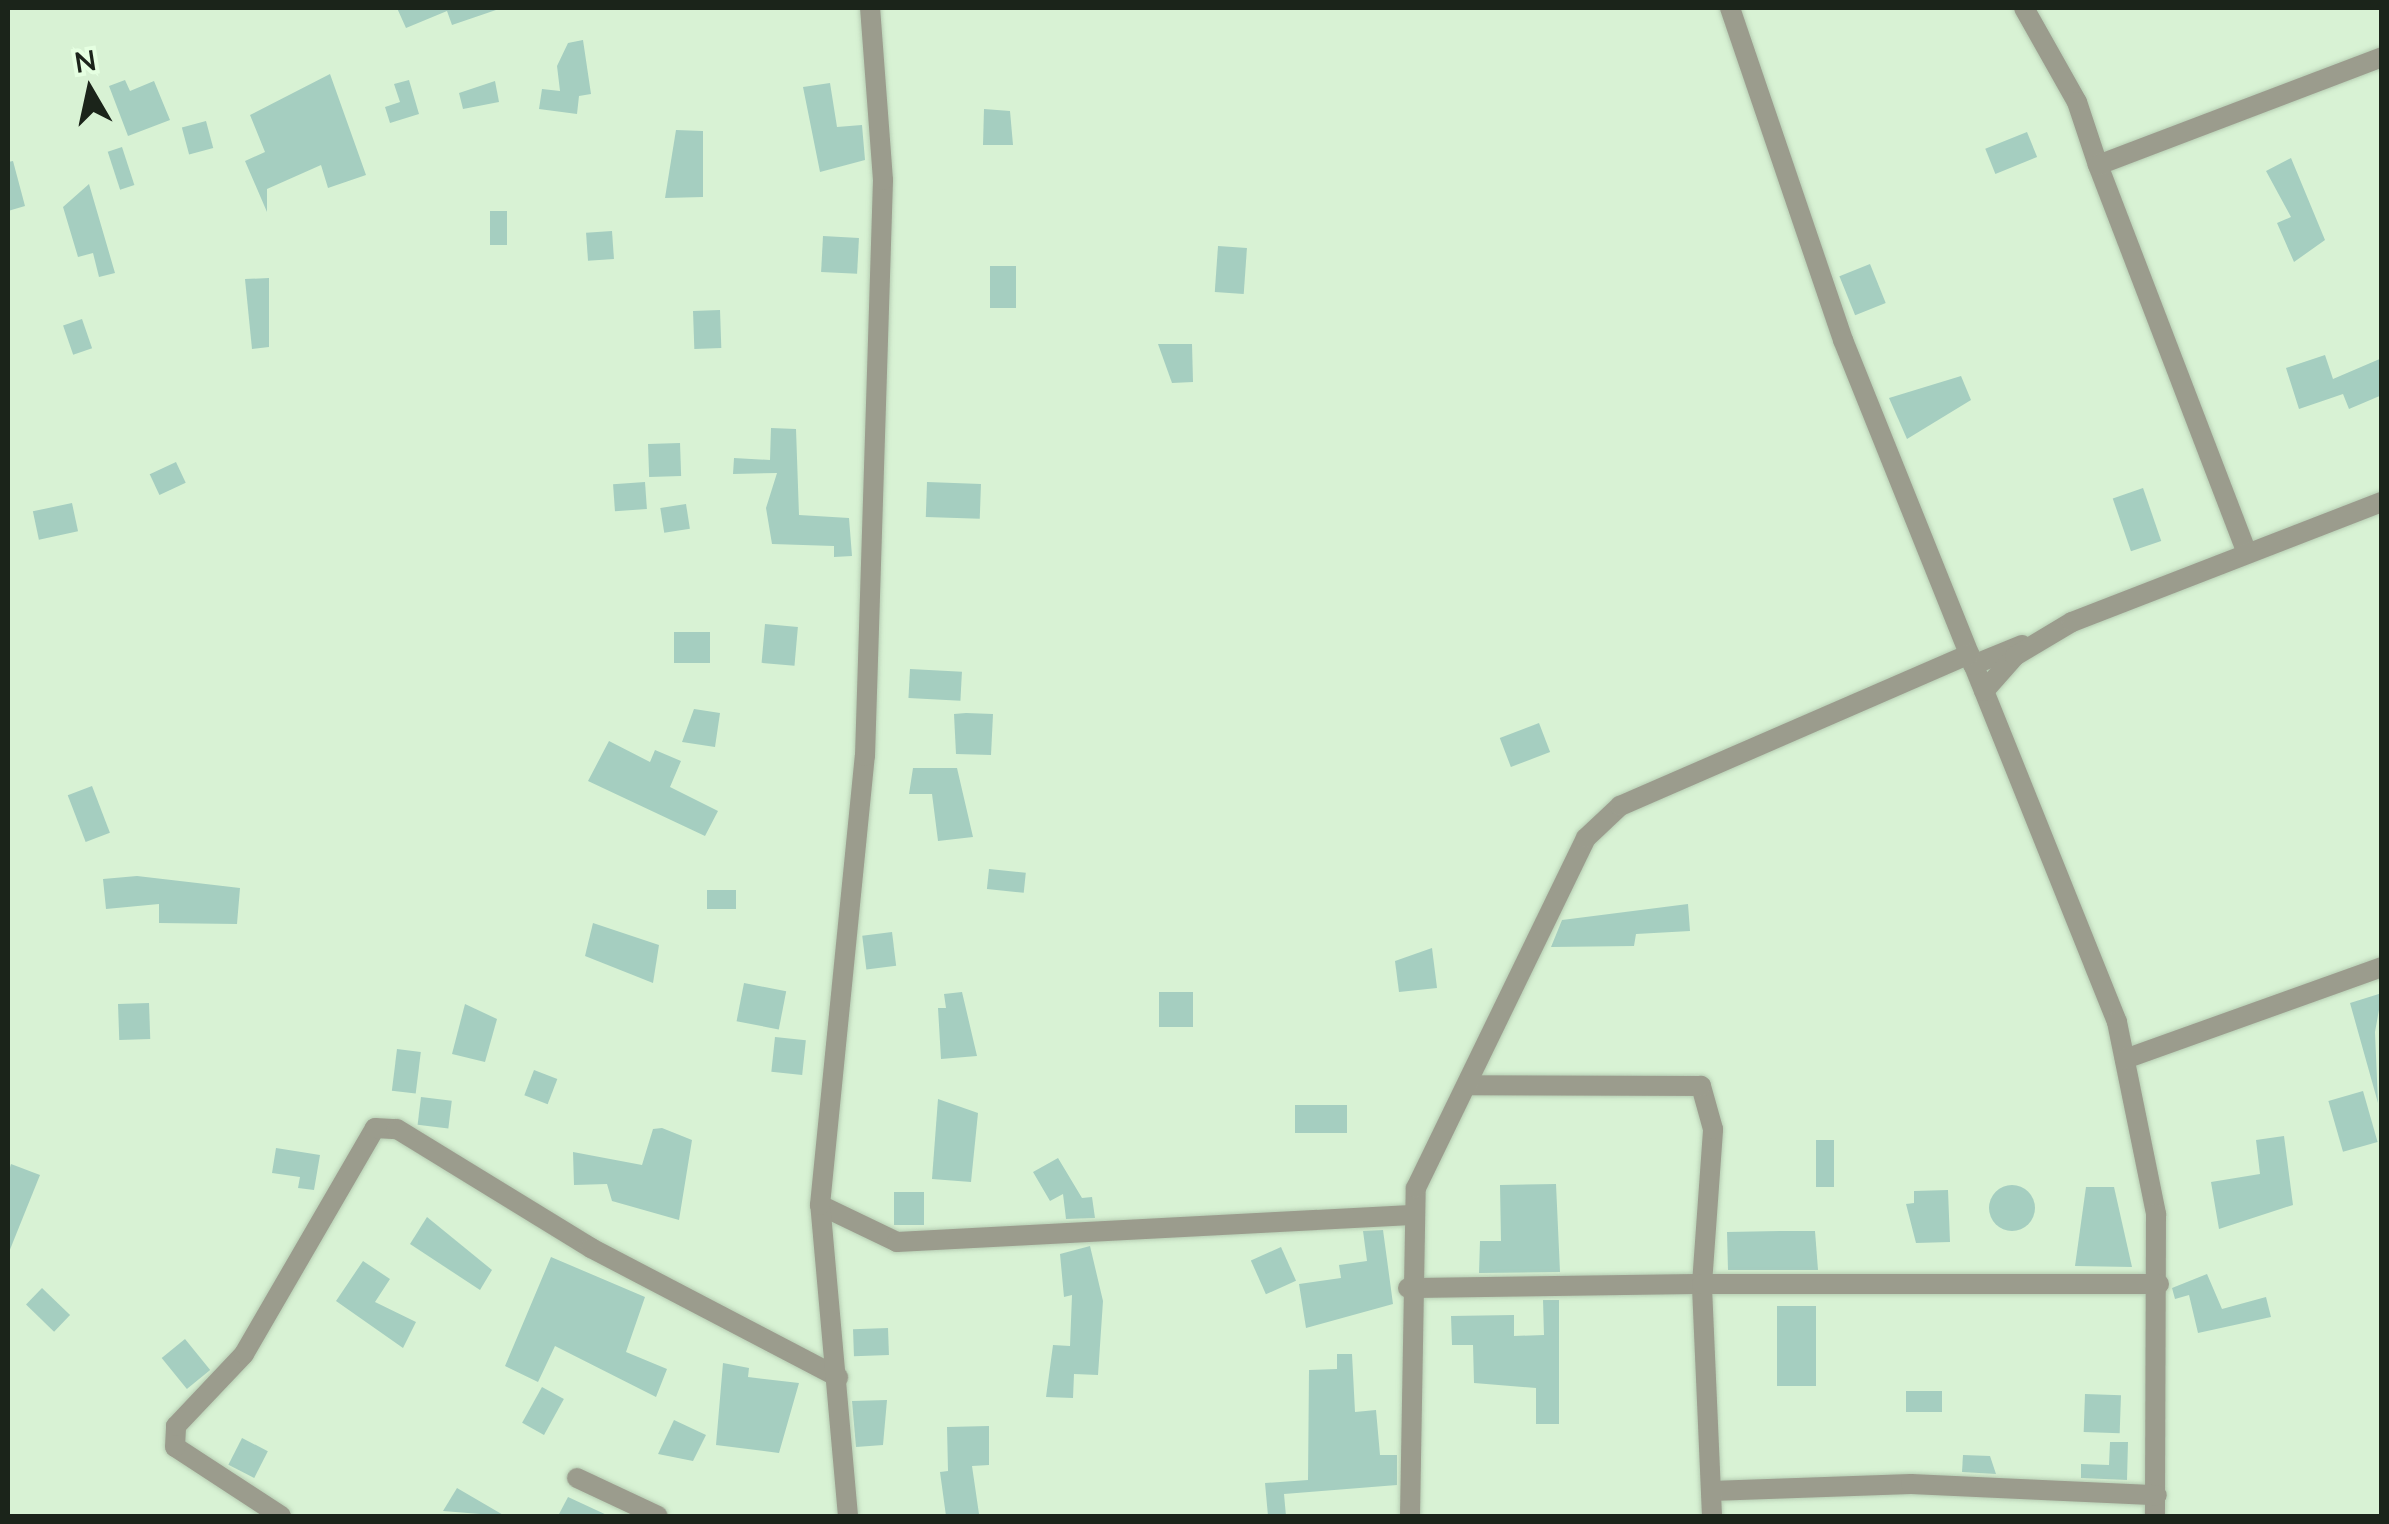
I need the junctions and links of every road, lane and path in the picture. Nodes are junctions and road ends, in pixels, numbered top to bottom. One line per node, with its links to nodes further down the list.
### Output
1 (870, 8): 14 (street)
2 (1730, 8): 9 (street)
3 (2024, 8): 5 (street)
4 (2382, 57): 5 (street)
5 (2098, 165): 7 (street)
6 (2382, 502): 7 (street)
7 (2244, 548): 8 (street)
8 (2040, 640): 9 (street); 10 (street)
9 (1971, 660): 10 (street); 13 (street)
10 (1984, 691): 12 (street)
11 (2382, 968): 12 (street)
12 (2125, 1059): 17 (street)
13 (1471, 1084): 15 (street); 16 (street)
14 (820, 1205): 15 (street); 19 (street)
15 (1411, 1215): 18 (street)
16 (1702, 1284): 17 (street); 18 (street); 21 (street)
17 (2159, 1284): 22 (street)
18 (1408, 1288): 26 (street)
19 (838, 1376): 23 (street); 25 (street)
20 (577, 1478): 24 (street)
21 (1710, 1491): 22 (street); 27 (street)
22 (2156, 1506)
23 (281, 1516)
24 (658, 1516)
25 (848, 1516)
26 (1410, 1516)
27 (1712, 1516)

